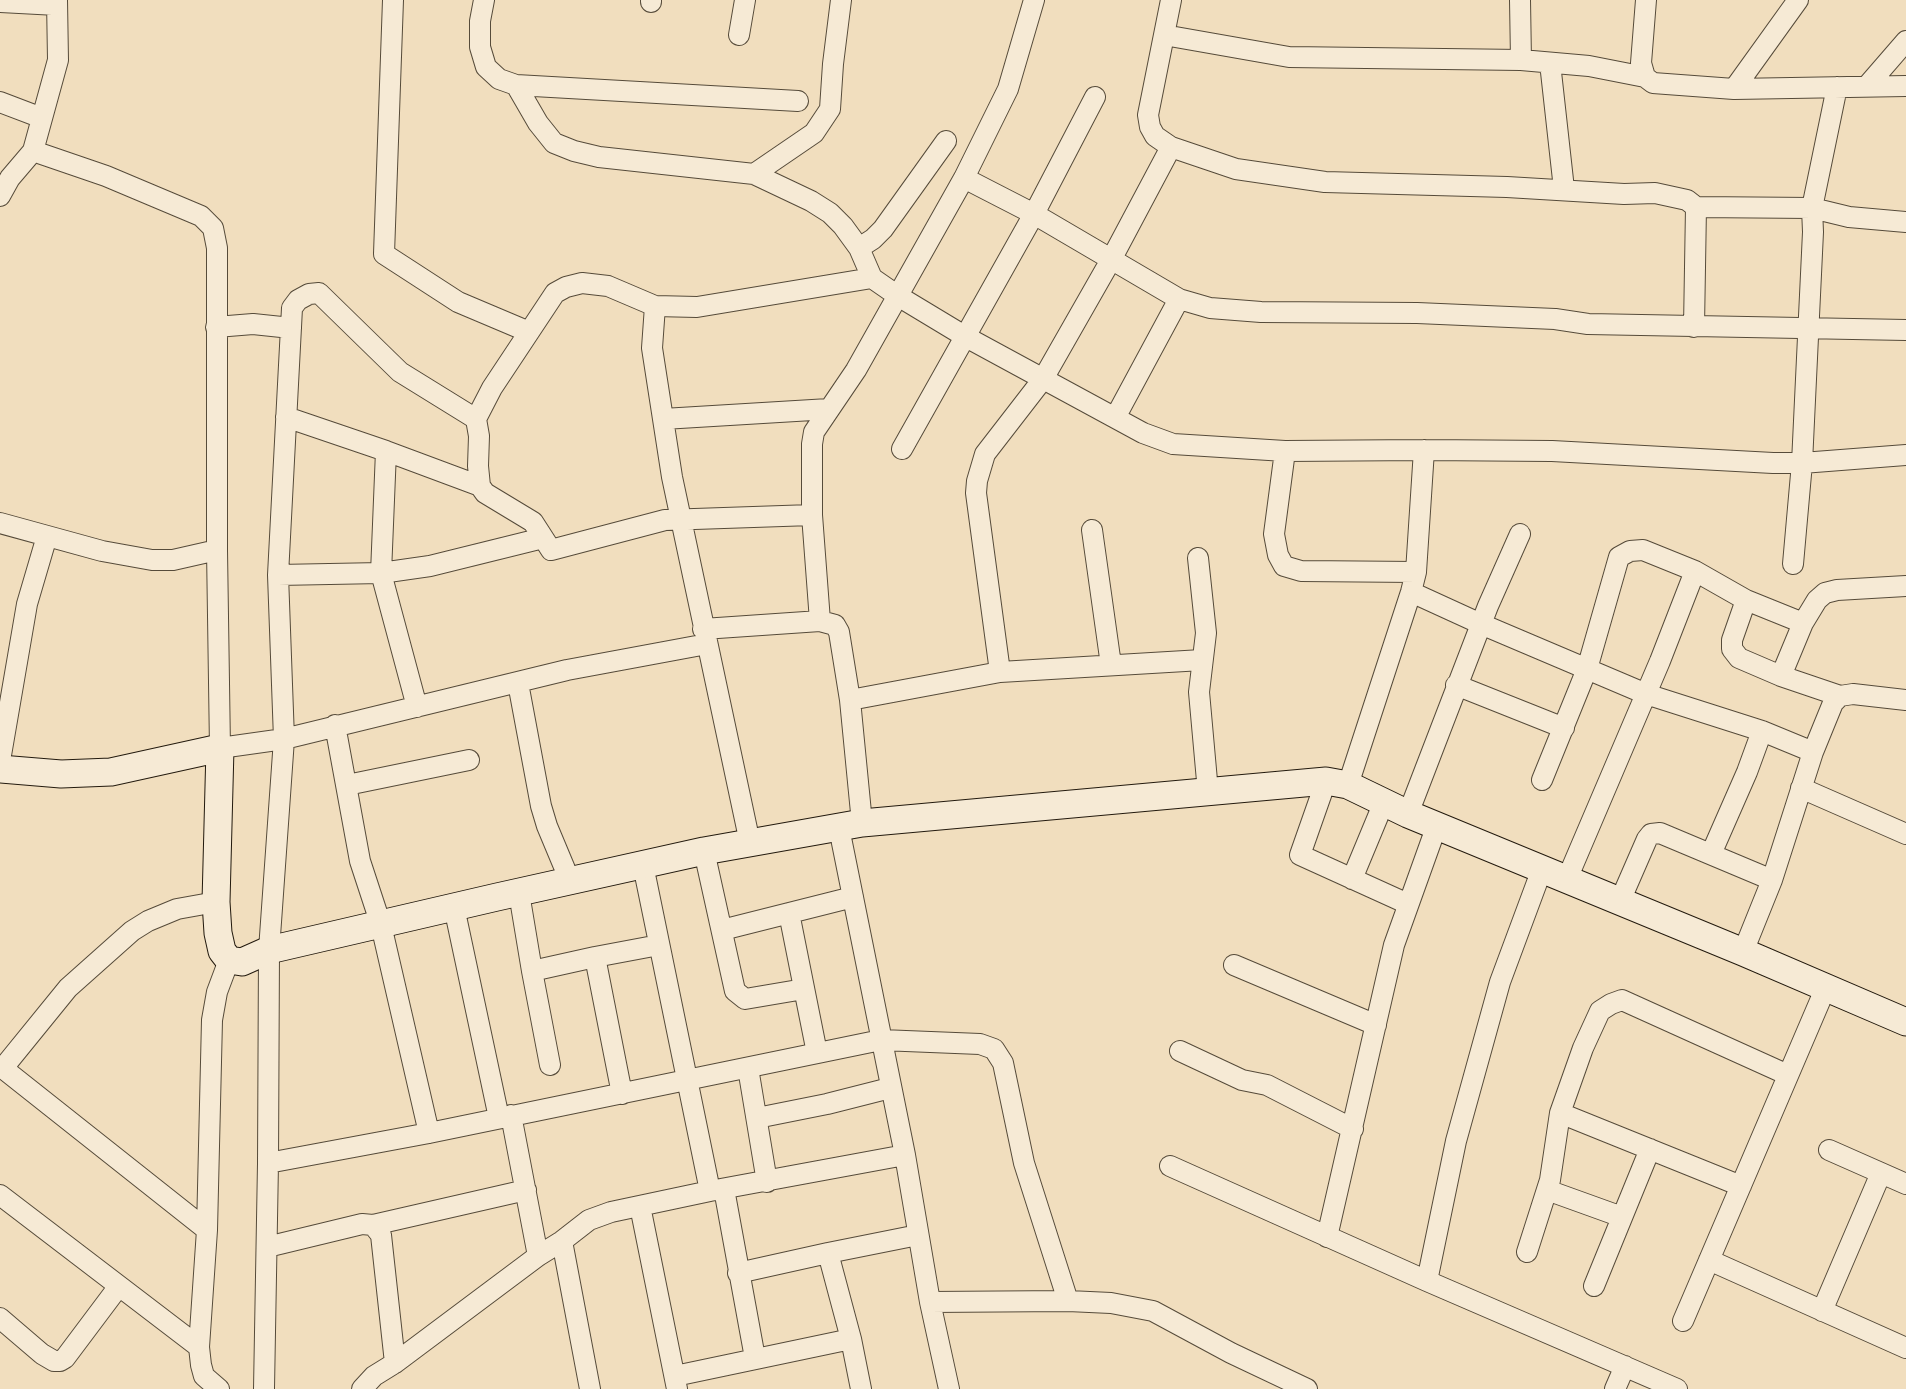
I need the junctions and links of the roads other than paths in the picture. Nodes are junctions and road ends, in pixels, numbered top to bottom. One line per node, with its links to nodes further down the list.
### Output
1 (393, 0): 50 (street)
2 (484, 0): 18 (street)
3 (745, 0): 12 (street)
4 (841, 0): 30 (street)
5 (1034, 0): 32 (street)
6 (1171, 0): 13 (street)
7 (1520, 0): 15 (street)
8 (1646, 0): 17 (street)
9 (1798, 0): 22 (street)
10 (0, 2): 11 (street)
11 (57, 3): 26 (street)
12 (739, 35)
13 (1164, 35): 15 (street); 28 (street)
14 (1906, 41): 19 (street)
15 (1521, 60): 16 (street)
16 (1550, 63): 17 (street); 33 (street)
17 (1645, 77): 22 (street)
18 (516, 85): 24 (street); 30 (street)
19 (1866, 86): 20 (street); 21 (street)
20 (1906, 86)
21 (1837, 87): 22 (street); 36 (street)
22 (1734, 89)
23 (1095, 97): 37 (street)
24 (798, 101)
25 (0, 102): 26 (street)
26 (42, 118): 29 (street)
27 (946, 141): 39 (street)
28 (1171, 147): 33 (street); 40 (street)
29 (33, 151): 31 (street); 45 (street)
30 (754, 174): 39 (street)
31 (5, 177): 34 (street)
32 (964, 178): 37 (street); 42 (street)
33 (1564, 189): 35 (street)
34 (0, 196)
35 (1696, 207): 36 (street); 46 (street)
36 (1812, 208): 38 (street); 48 (street)
37 (1034, 214): 40 (street); 51 (street)
38 (1906, 222)
39 (859, 248): 41 (street)
40 (1112, 258): 43 (street); 52 (street)
41 (872, 278): 42 (street); 44 (street)
42 (898, 296): 51 (street); 53 (street)
43 (1179, 299): 46 (street); 54 (street)
44 (655, 306): 50 (street); 57 (street)
45 (216, 327): 47 (street); 72 (street)
46 (1694, 327): 48 (street)
47 (291, 328): 55 (street); 56 (street)
48 (1809, 329): 49 (street); 63 (street)
49 (1906, 330)
50 (529, 332): 56 (street)
51 (966, 338): 52 (street); 58 (street)
52 (1043, 379): 54 (street); 89 (street)
53 (829, 409): 57 (street); 65 (street)
54 (1116, 416): 61 (street)
55 (286, 417): 60 (street); 78 (street)
56 (476, 418): 64 (street)
57 (663, 420): 66 (street)
58 (902, 449)
59 (1424, 450): 61 (street); 63 (street); 76 (street)
60 (386, 451): 64 (street); 77 (street)
61 (1285, 451): 76 (street)
62 (1906, 455): 63 (street)
63 (1802, 463): 74 (street)
64 (480, 486): 71 (street)
65 (812, 515): 66 (street); 82 (street)
66 (681, 519): 71 (street); 85 (street)
67 (0, 523): 70 (street)
68 (1092, 530): 87 (street)
69 (1520, 534): 84 (street)
70 (47, 536): 72 (street); 105 (street)
71 (543, 538): 77 (street)
72 (217, 550): 102 (street)
73 (1198, 558): 86 (street)
74 (1793, 564)
75 (1695, 571): 81 (street); 88 (street); 93 (street)
76 (1416, 572): 80 (street)
77 (381, 573): 78 (street); 97 (street)
78 (278, 575): 101 (street)
79 (1906, 585): 83 (street)
80 (1412, 592): 84 (street); 108 (street)
81 (1746, 600): 83 (street); 90 (street)
82 (820, 621): 85 (street); 95 (street)
83 (1803, 623): 90 (street)
84 (1481, 624): 88 (street); 92 (street)
85 (705, 637): 91 (street); 116 (street)
86 (1202, 660): 87 (street); 111 (street)
87 (1111, 665): 89 (street)
88 (1587, 669): 93 (street); 99 (street)
89 (1000, 672): 95 (street)
90 (1781, 676): 94 (street)
91 (518, 682): 97 (street); 124 (street)
92 (1456, 685): 99 (street); 112 (street)
93 (1646, 694): 100 (street); 122 (street)
94 (1840, 696): 96 (street); 103 (street)
95 (850, 700): 114 (street)
96 (1906, 700)
97 (417, 707): 98 (street)
98 (335, 725): 101 (street); 109 (street)
99 (1564, 728): 107 (street)
100 (1762, 731): 103 (street); 118 (street)
101 (284, 738): 102 (street); 135 (street)
102 (220, 748): 106 (street); 128 (street)
103 (1813, 752): 110 (street)
104 (469, 760): 109 (street)
105 (0, 761)
106 (0, 769)
107 (1542, 780)
108 (1337, 783): 111 (street); 112 (street); 121 (street)
109 (347, 785): 132 (street)
110 (1801, 788): 115 (street); 123 (street)
111 (1208, 792): 114 (street)
112 (1396, 808): 113 (street); 121 (street)
113 (1437, 825): 120 (street); 129 (street)
114 (850, 826): 116 (street); 126 (street)
115 (1906, 834)
116 (750, 843): 117 (street)
117 (704, 851): 119 (street); 133 (street)
118 (1711, 854): 123 (street); 127 (street)
119 (643, 865): 124 (street); 134 (street)
120 (1542, 868): 122 (street); 186 (street)
121 (1352, 879): 129 (street)
122 (1567, 879): 127 (street)
123 (1772, 880): 136 (street)
124 (570, 881): 125 (street)
125 (519, 893): 130 (street); 140 (street)
126 (853, 897): 131 (street); 145 (street)
127 (1620, 901): 136 (street)
128 (216, 902): 138 (street); 149 (street)
129 (1408, 904): 144 (street)
130 (454, 907): 132 (street); 156 (street)
131 (789, 913): 133 (street); 142 (street)
132 (381, 925): 135 (street); 159 (street)
133 (722, 930): 142 (street)
134 (659, 945): 137 (street); 152 (street)
135 (269, 950): 138 (street); 163 (street)
136 (1743, 952): 141 (street)
137 (595, 957): 140 (street); 154 (street)
138 (229, 960): 176 (street)
139 (1234, 966): 144 (street)
140 (532, 971): 148 (street)
141 (1826, 987): 143 (street); 151 (street)
142 (804, 989): 147 (street)
143 (1906, 1023)
144 (1376, 1025): 158 (street)
145 (881, 1040): 147 (street); 153 (street); 189 (street)
146 (1180, 1051): 158 (street)
147 (817, 1053): 150 (street)
148 (550, 1065)
149 (2, 1067): 176 (street)
150 (748, 1068): 152 (street); 157 (street)
151 (1788, 1075): 155 (street); 168 (street)
152 (687, 1081): 154 (street); 170 (street)
153 (890, 1088): 157 (street); 162 (street)
154 (622, 1094): 156 (street)
155 (1560, 1113): 160 (street); 171 (street)
156 (505, 1117): 159 (street); 169 (street)
157 (757, 1118): 166 (street)
158 (1353, 1129): 178 (street)
159 (429, 1133): 163 (street)
160 (1650, 1149): 168 (street); 174 (street)
161 (1828, 1150): 165 (street)
162 (905, 1155): 166 (street); 177 (street)
163 (268, 1163): 180 (street)
164 (1170, 1166): 178 (street)
165 (1881, 1173): 167 (street); 191 (street)
166 (767, 1182): 170 (street)
167 (1906, 1184)
168 (1741, 1186): 184 (street)
169 (526, 1190): 175 (street); 183 (street)
170 (717, 1190): 173 (street); 185 (street)
171 (1547, 1190): 174 (street); 181 (street)
172 (0, 1195): 187 (street)
173 (640, 1206): 179 (street); 200 (street)
174 (1622, 1218): 188 (street)
175 (373, 1225): 180 (street); 198 (street)
176 (207, 1230): 195 (street)
177 (918, 1235): 182 (street); 190 (street)
178 (1328, 1237): 186 (street)
179 (562, 1241): 183 (street); 204 (street)
180 (267, 1247): 202 (street)
181 (1527, 1252)
182 (828, 1253): 185 (street); 194 (street)
183 (538, 1256): 198 (street)
184 (1709, 1260): 191 (street); 193 (street)
185 (738, 1273): 197 (street)
186 (1427, 1281): 199 (street)
187 (119, 1286): 192 (street); 195 (street)
188 (1594, 1286)
189 (1068, 1301): 190 (street); 207 (street)
190 (930, 1302): 206 (street)
191 (1822, 1311): 196 (street)
192 (0, 1318)
193 (1683, 1321)
194 (851, 1339): 197 (street); 205 (street)
195 (199, 1347): 201 (street)
196 (1906, 1347)
197 (755, 1358): 200 (street)
198 (395, 1363): 203 (street)
199 (1625, 1366): 208 (street); 209 (street)
200 (676, 1382)
201 (219, 1389)
202 (264, 1389)
203 (362, 1389)
204 (590, 1389)
205 (861, 1389)
206 (949, 1389)
207 (1307, 1389)
208 (1615, 1389)
209 (1677, 1389)

